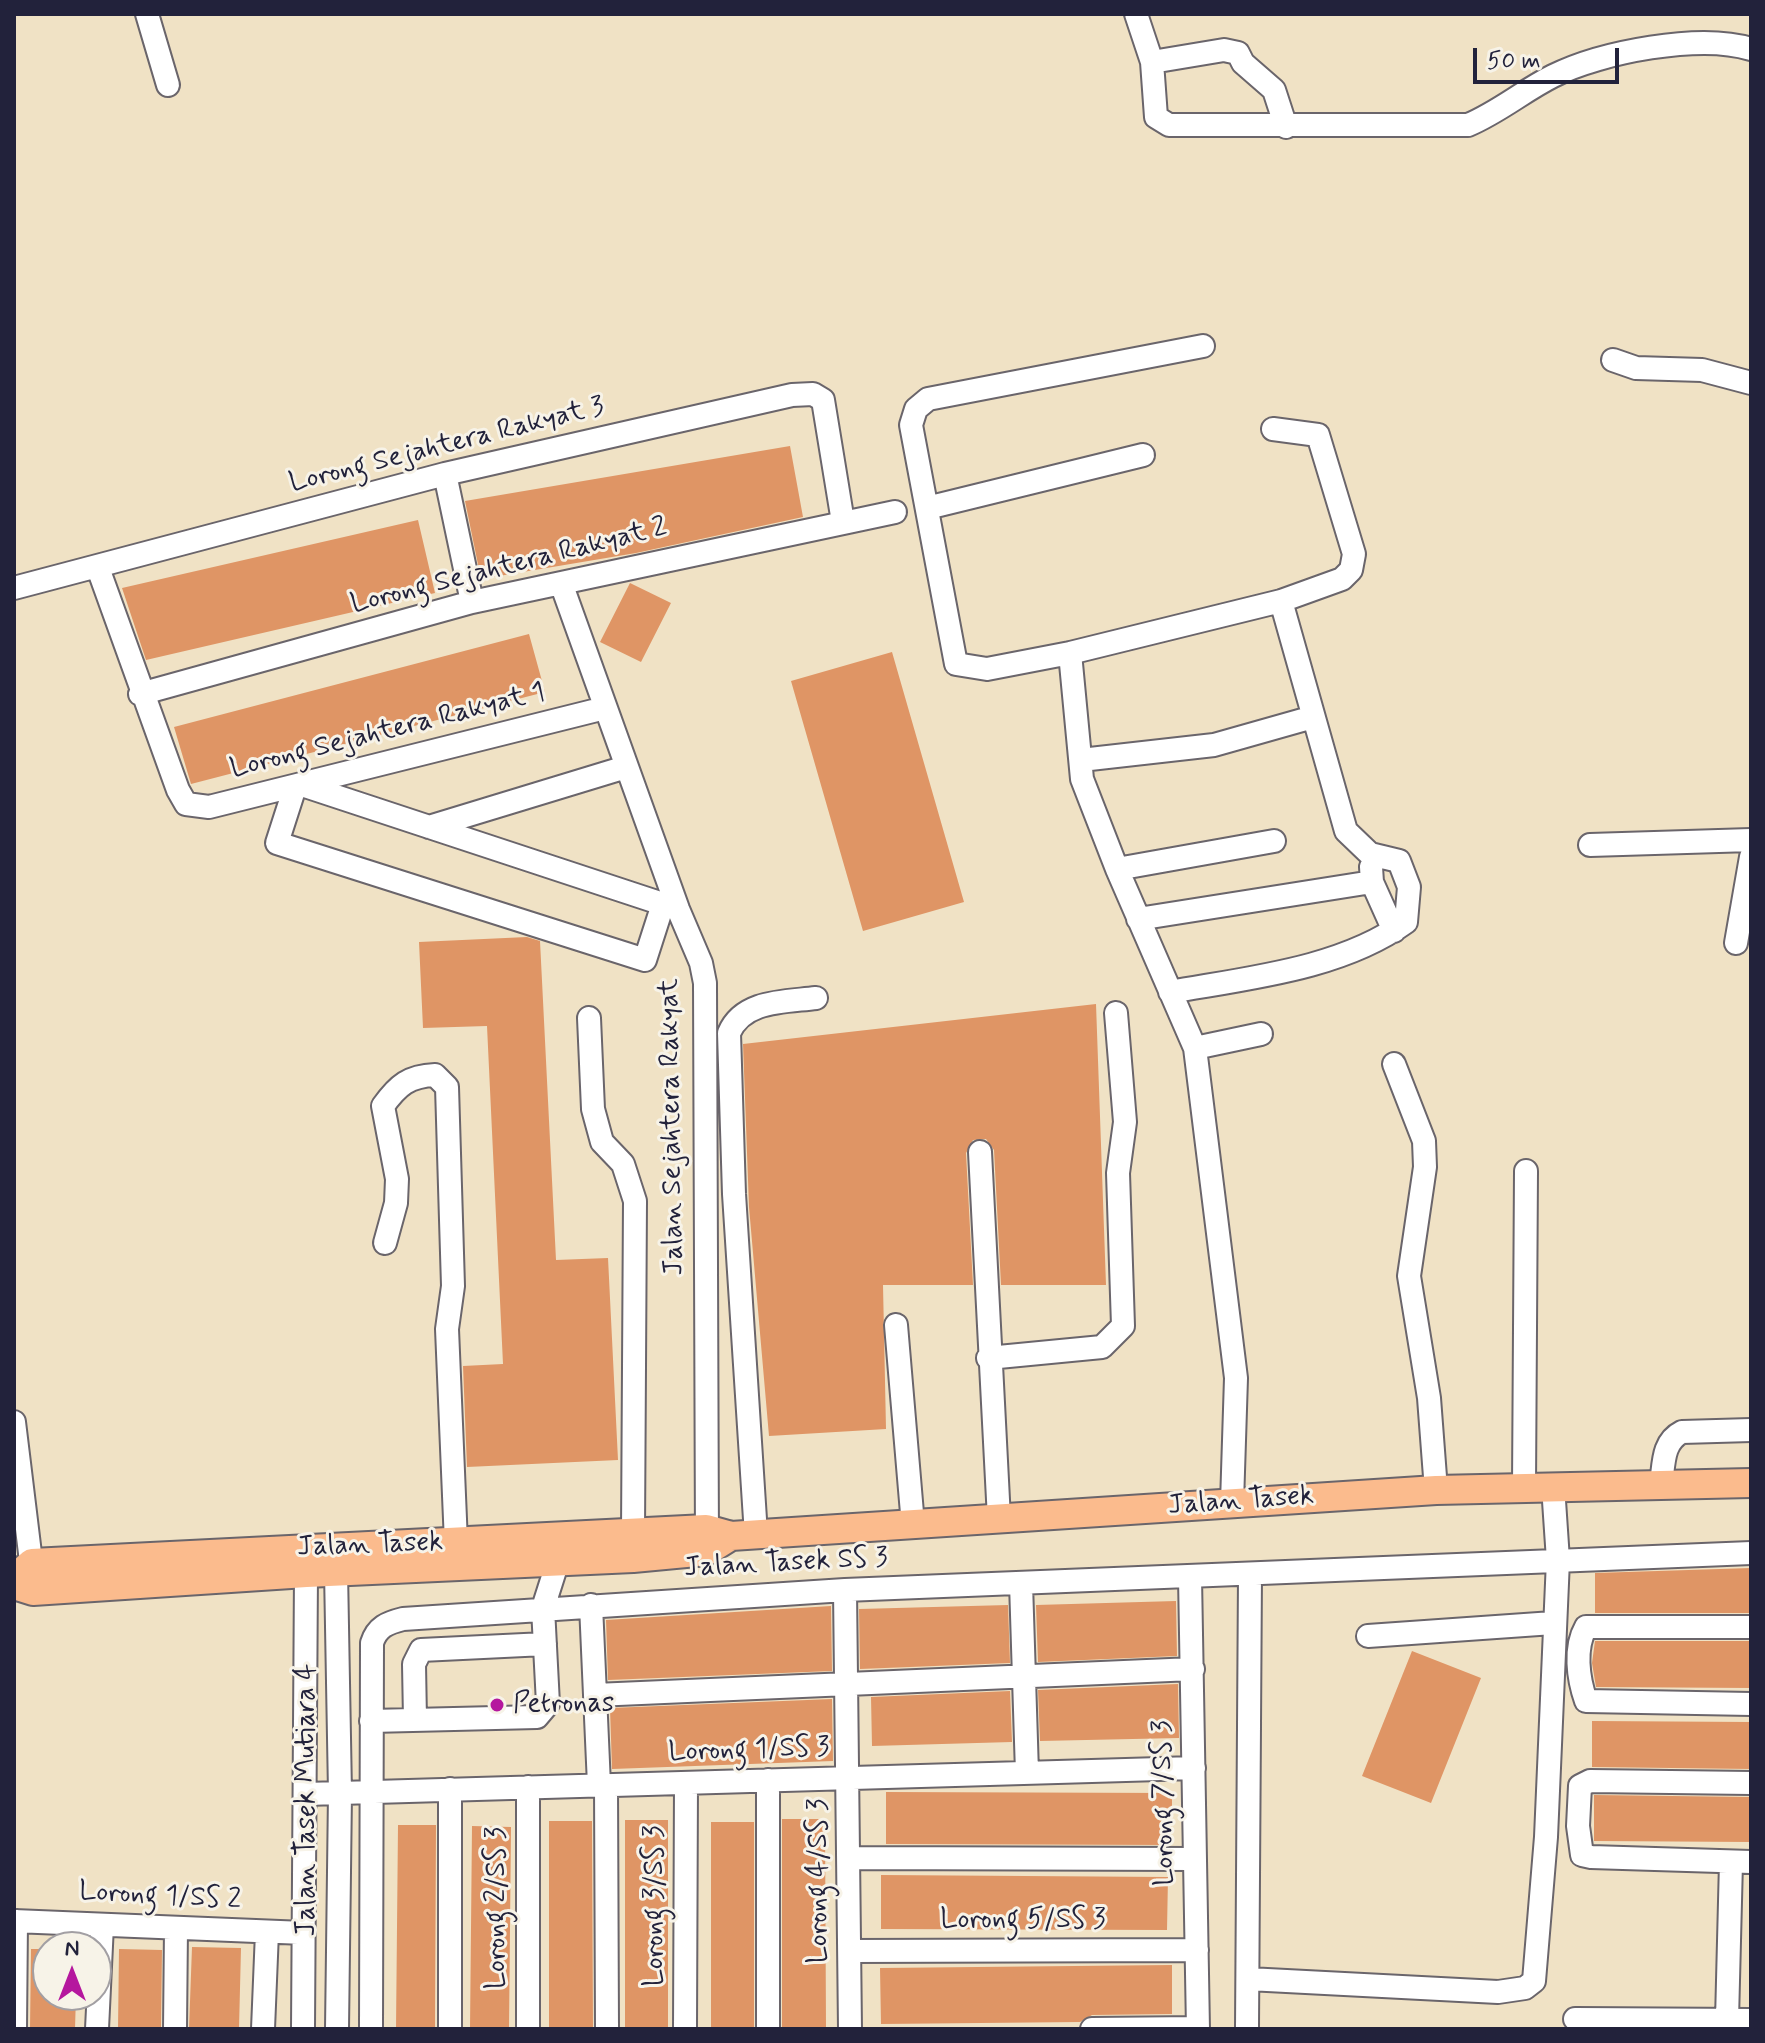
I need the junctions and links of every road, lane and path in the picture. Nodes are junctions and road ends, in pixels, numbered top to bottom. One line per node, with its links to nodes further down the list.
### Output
1 (147, 14): 5 (street)
2 (1136, 14): 4 (street)
3 (1751, 49): 6 (street)
4 (1152, 62): 6 (street); 6 (street)
5 (168, 85)
6 (1286, 127)
7 (1203, 346): 13 (street)
8 (1613, 360): 9 (street)
9 (1751, 383)
10 (1273, 429): 19 (street)
11 (1143, 455): 13 (street)
12 (445, 474): 15 (street, Lorong Sejahtera Rakyat 3); 16 (street, Lorong Sejahtera Rakyat 3); 20 (street)
13 (927, 508): 21 (street)
14 (895, 512): 15 (street, Lorong Sejahtera Rakyat 2)
15 (843, 522): 17 (street, Lorong Sejahtera Rakyat 2)
16 (98, 568): 18 (street, Lorong Sejahtera Rakyat 3); 22 (street)
17 (561, 583): 20 (street, Lorong Sejahtera Rakyat 2); 23 (street, Jalan Sejahtera Rakyat)
18 (14, 588)
19 (1281, 601): 21 (street); 24 (street)
20 (472, 602): 22 (street, Lorong Sejahtera Rakyat 2)
21 (1070, 653): 25 (street)
22 (140, 694): 27 (street, Lorong Sejahtera Rakyat 1)
23 (605, 708): 26 (street, Jalan Sejahtera Rakyat); 27 (street, Lorong Sejahtera Rakyat 1)
24 (1313, 717): 25 (street); 32 (street)
25 (1081, 760): 34 (street)
26 (626, 767): 28 (street); 36 (street, Jalan Sejahtera Rakyat)
27 (300, 786): 28 (street); 36 (street)
28 (429, 827): 36 (street)
29 (1751, 840): 31 (street)
30 (1274, 841): 34 (street)
31 (1590, 845)
32 (1370, 854): 35 (street); 38 (street)
33 (1751, 857): 39 (street)
34 (1117, 869): 37 (street)
35 (1372, 882): 37 (street); 38 (street)
36 (670, 907): 63 (street, Jalan Sejahtera Rakyat)
37 (1138, 919): 40 (street)
38 (1394, 931): 40 (street)
39 (1736, 943)
40 (1170, 992): 45 (street)
41 (816, 998): 63 (street)
42 (1116, 1013): 51 (street)
43 (589, 1018): 62 (street)
44 (1261, 1034): 45 (street)
45 (1195, 1048): 59 (street)
46 (1394, 1064): 58 (street)
47 (980, 1152): 51 (street)
48 (1526, 1171): 56 (street)
49 (385, 1243): 64 (street)
50 (896, 1325): 61 (street)
51 (988, 1358): 60 (street)
52 (14, 1422): 73 (street)
53 (1751, 1430): 55 (street)
54 (1751, 1483): 55 (main road, Jalan Tasek)
55 (1661, 1484): 57 (main road, Jalan Tasek)
56 (1524, 1486): 57 (main road, Jalan Tasek); 58 (main road, Jalan Tasek)
57 (1553, 1486): 68 (street)
58 (1436, 1490): 59 (main road, Jalan Tasek)
59 (1232, 1503): 60 (main road, Jalan Tasek)
60 (999, 1519): 61 (main road, Jalan Tasek)
61 (913, 1525): 63 (main road, Jalan Tasek)
62 (633, 1532): 63 (main road, Jalan Tasek); 64 (main road, Jalan Tasek)
63 (725, 1538): 69 (main road, Jalan Tasek)
64 (456, 1543): 65 (main road, Jalan Tasek)
65 (348, 1546): 66 (main road, Jalan Tasek); 70 (main road)
66 (263, 1550): 70 (main road); 73 (main road, Jalan Tasek)
67 (1751, 1553): 68 (street, Jalan Tasek SS 3)
68 (1558, 1560): 71 (street, Jalan Tasek SS 3); 78 (street)
69 (557, 1564): 70 (main road, Jalan Tasek); 77 (street)
70 (319, 1569): 73 (main road, Jalan Tasek); 99 (street, Jalan Tasek Mutiara 4); 100 (street, Jalan Tasek Mutiara 4)
71 (1250, 1575): 72 (street, Jalan Tasek SS 3); 112 (street)
72 (1190, 1577): 74 (street, Jalan Tasek SS 3); 82 (street, Lorong 7/SS 3)
73 (23, 1579)
74 (1021, 1583): 75 (street, Jalan Tasek SS 3); 83 (street)
75 (845, 1590): 76 (street, Jalan Tasek SS 3); 84 (street, Lorong 4/SS 3)
76 (591, 1605): 77 (street, Jalan Tasek SS 3); 85 (street)
77 (543, 1608): 81 (street); 88 (street, Jalan Tasek SS 3)
78 (1553, 1623): 80 (street); 112 (street)
79 (1751, 1627): 86 (street)
80 (1368, 1636)
81 (545, 1644): 87 (street); 87 (street)
82 (1193, 1669): 83 (street); 89 (street, Lorong 7/SS 3)
83 (1024, 1676): 84 (street); 90 (street)
84 (847, 1683): 85 (street); 91 (street, Lorong 4/SS 3)
85 (595, 1695): 95 (street)
86 (1751, 1704)
87 (415, 1720): 88 (street)
88 (371, 1721): 98 (street)
89 (1194, 1768): 90 (street, Lorong 1/SS 3); 102 (street, Lorong 7/SS 3)
90 (1027, 1773): 91 (street, Lorong 1/SS 3)
91 (849, 1778): 92 (street, Lorong 1/SS 3); 101 (street, Lorong 4/SS 3)
92 (768, 1780): 93 (street, Lorong 1/SS 3); 127 (street)
93 (686, 1783): 95 (street, Lorong 1/SS 3); 126 (street, Lorong 3/SS 3)
94 (1751, 1783): 103 (street)
95 (603, 1785): 96 (street, Lorong 1/SS 3); 125 (street)
96 (528, 1787): 97 (street, Lorong 1/SS 3); 124 (street, Lorong 2/SS 3)
97 (450, 1789): 98 (street, Lorong 1/SS 3); 123 (street)
98 (370, 1792): 99 (street, Lorong 1/SS 3); 122 (street)
99 (340, 1793): 100 (street, Lorong 1/SS 3); 121 (street, Jalan Tasek Mutiara 4)
100 (306, 1794): 108 (street, Jalan Tasek Mutiara 4)
101 (850, 1858): 102 (street); 111 (street, Lorong 4/SS 3)
102 (1195, 1859): 110 (street, Lorong 7/SS 3)
103 (1741, 1862): 109 (street)
104 (15, 1921): 105 (street, Lorong 1/SS 2); 116 (street)
105 (102, 1925): 106 (street, Lorong 1/SS 2); 117 (street)
106 (176, 1928): 107 (street, Lorong 1/SS 2); 118 (street)
107 (267, 1932): 108 (street, Lorong 1/SS 2); 119 (street)
108 (304, 1933): 120 (street, Jalan Tasek Mutiara 4)
109 (1740, 1938): 114 (street)
110 (1197, 1950): 111 (street, Lorong 5/SS 3); 130 (street, Lorong 7/SS 3)
111 (850, 1951): 128 (street, Lorong 4/SS 3)
112 (1248, 1979): 131 (street)
113 (1575, 2019): 114 (street)
114 (1727, 2020): 115 (street)
115 (1751, 2020)
116 (15, 2029)
117 (97, 2029)
118 (175, 2029)
119 (263, 2029)
120 (303, 2029)
121 (337, 2029)
122 (371, 2029)
123 (450, 2029)
124 (528, 2029)
125 (607, 2029)
126 (685, 2029)
127 (768, 2029)
128 (850, 2029)
129 (1092, 2029): 130 (street)
130 (1198, 2029)
131 (1247, 2029)

